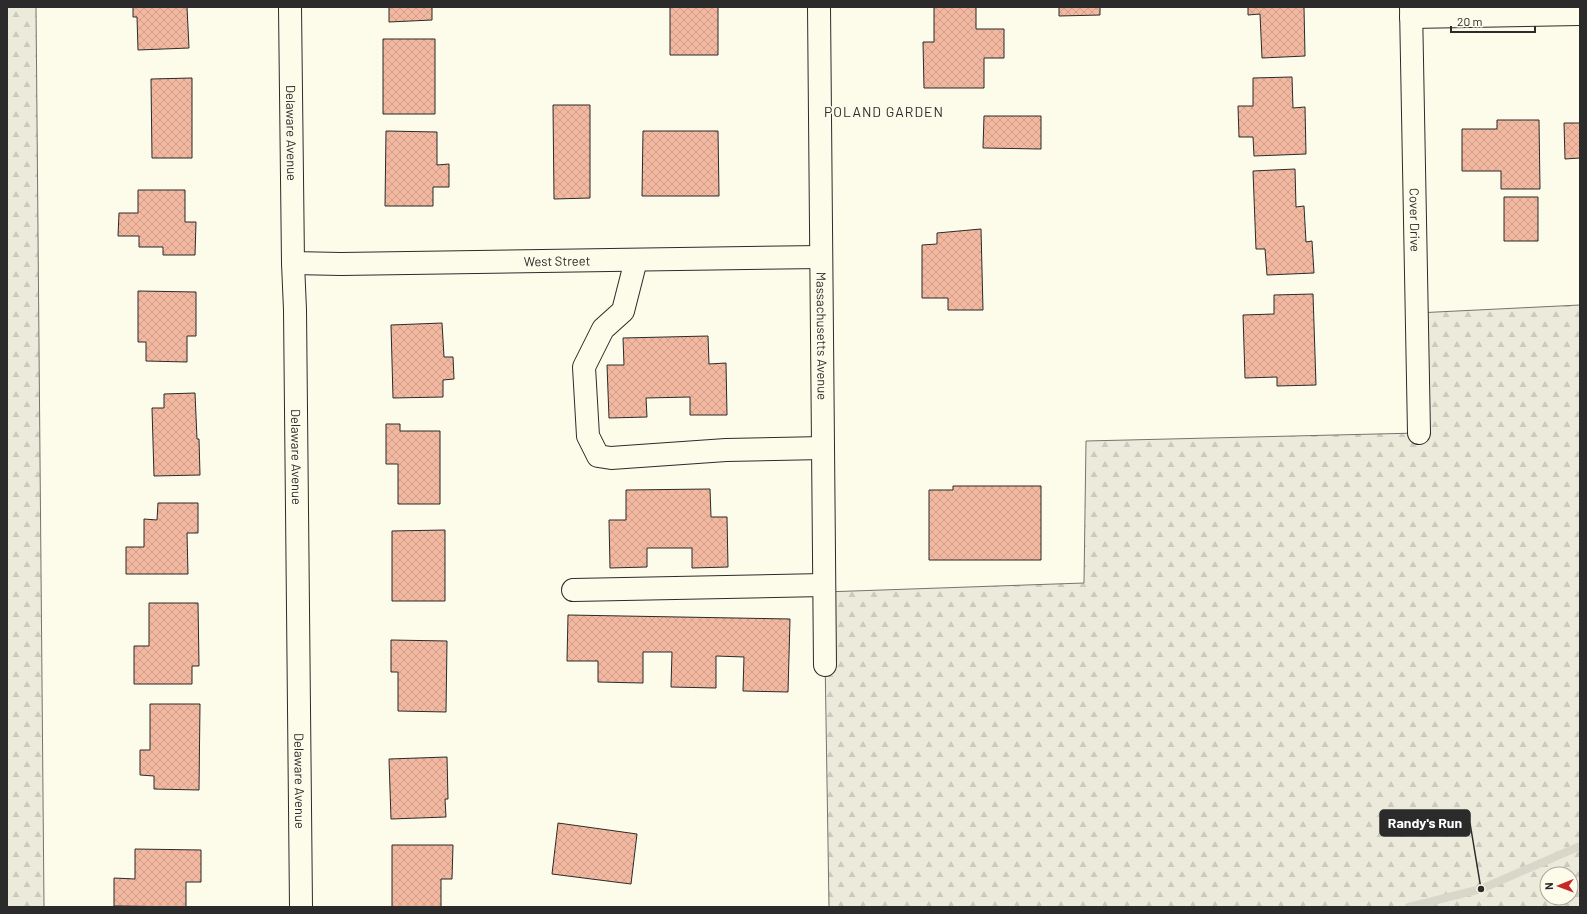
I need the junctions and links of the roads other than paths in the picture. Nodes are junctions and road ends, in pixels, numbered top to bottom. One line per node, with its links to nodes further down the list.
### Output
1 (290, 7): 7 (street, Delaware Avenue)
2 (819, 7): 5 (street, Massachusetts Avenue)
3 (1411, 12): 4 (street); 8 (street, Cover Drive)
4 (1580, 14)
5 (821, 257): 6 (street, West Street); 9 (street, Massachusetts Avenue)
6 (636, 260): 7 (street, West Street); 9 (street)
7 (293, 263): 13 (street, Delaware Avenue)
8 (1419, 433)
9 (823, 448): 10 (street, Massachusetts Avenue)
10 (824, 585): 11 (street); 12 (street, Massachusetts Avenue)
11 (573, 590)
12 (825, 665)
13 (301, 907)

